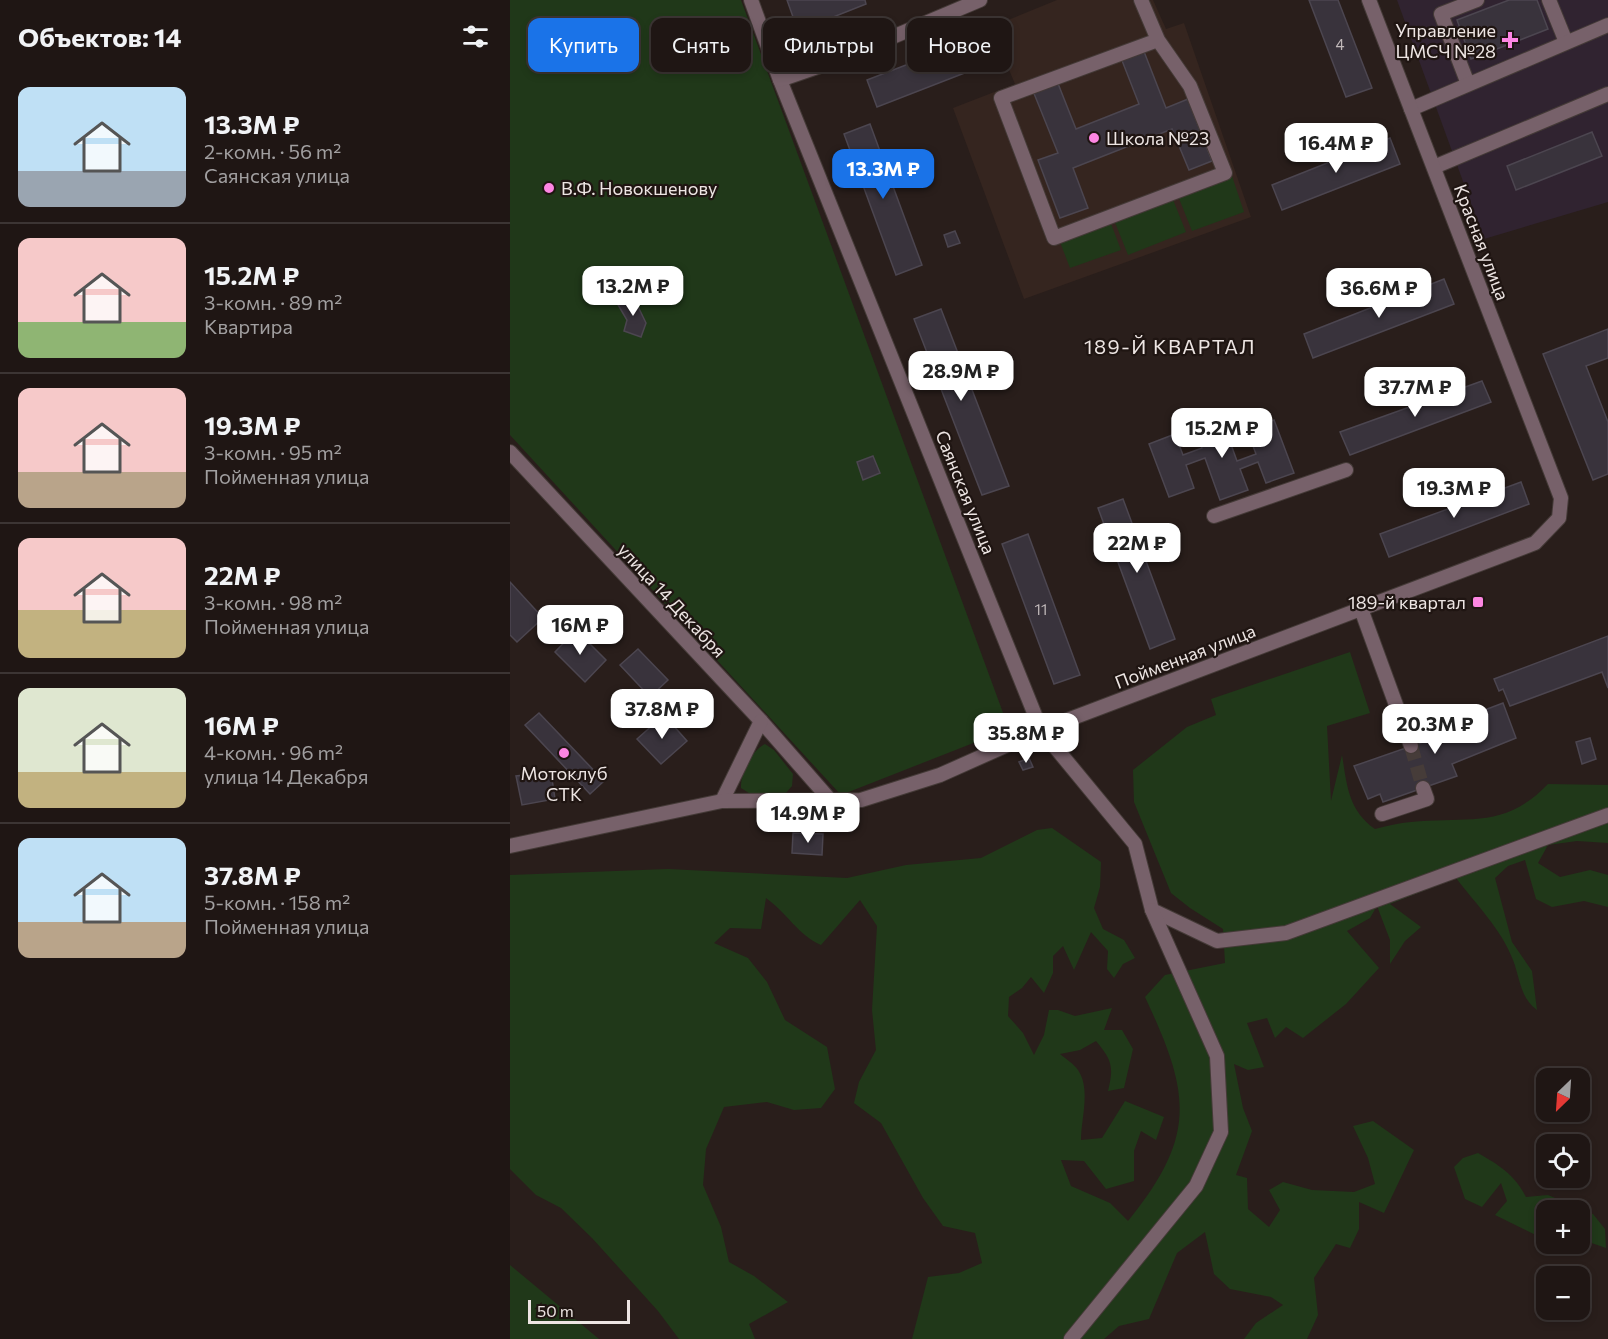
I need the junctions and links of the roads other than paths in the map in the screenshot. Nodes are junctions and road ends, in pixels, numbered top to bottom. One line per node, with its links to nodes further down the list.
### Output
1 (751, 0): 10 (street, Саянская улица)
2 (980, 0): 10 (street)
3 (1141, 0): 8 (street)
4 (1369, 0): 13 (street, Красная улица)
5 (1477, 0): 11 (street)
6 (1550, 0): 9 (street)
7 (1608, 25): 9 (street)
8 (1158, 40): 8 (street)
9 (1566, 42): 11 (street)
10 (780, 80): 21 (street, Саянская улица)
11 (1468, 84): 13 (street)
12 (1608, 94): 14 (street)
13 (1412, 109): 14 (street, Красная улица)
14 (1434, 167): 17 (street, Красная улица)
15 (510, 452): 20 (street, улица 14 Декабря)
16 (1346, 470): 18 (street)
17 (1561, 498): 19 (street, Пойменная улица)
18 (1214, 516)
19 (1361, 609): 21 (street, Пойменная улица); 22 (street)
20 (761, 721): 24 (street); 25 (street, улица 14 Декабря)
21 (1041, 730): 25 (street, Пойменная улица); 29 (street, Саянская улица)
22 (1411, 746)
23 (1423, 788): 26 (street)
24 (722, 801): 25 (street, Пойменная улица); 28 (street, Пойменная улица)
25 (831, 801)
26 (1382, 814)
27 (1608, 815): 29 (street)
28 (510, 846)
29 (1152, 910): 30 (street, Саянская улица)
30 (1071, 1339)

